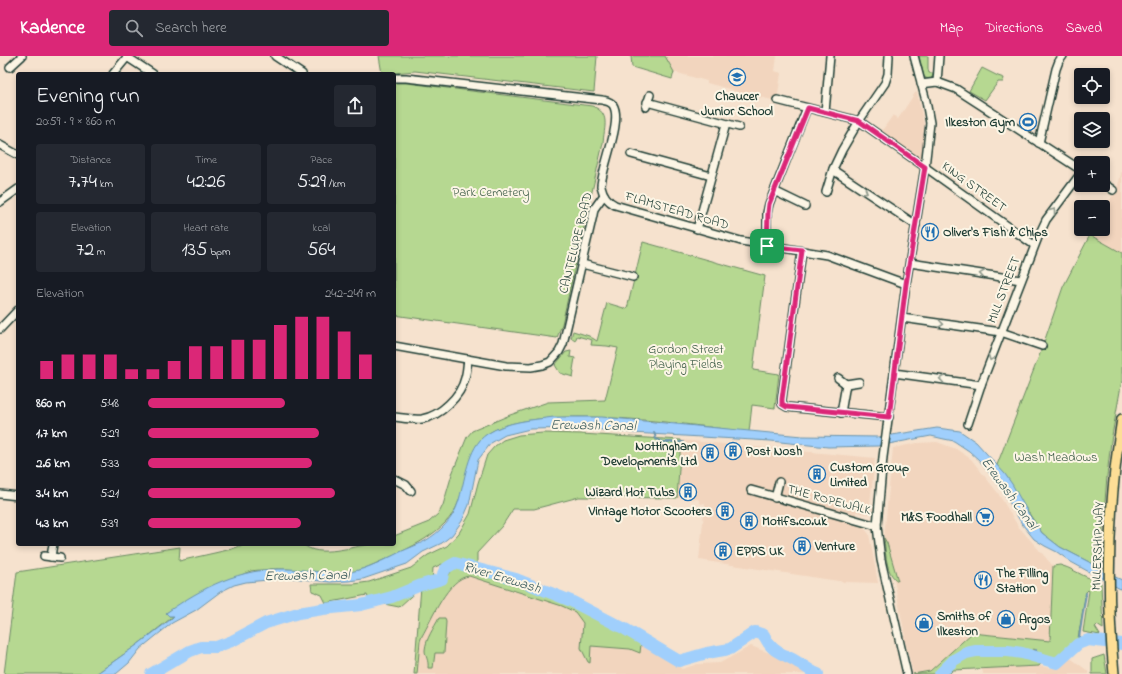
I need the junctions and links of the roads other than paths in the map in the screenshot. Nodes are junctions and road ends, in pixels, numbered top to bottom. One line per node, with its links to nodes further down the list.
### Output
1 (275, 56): 12 (street)
2 (830, 56): 19 (street)
3 (939, 56): 14 (street)
4 (1061, 56): 23 (street)
5 (18, 57): 9 (street)
6 (128, 57): 10 (street); 11 (street)
7 (915, 58): 15 (street)
8 (892, 59): 20 (street)
9 (10, 67)
10 (115, 72)
11 (149, 72)
12 (299, 72)
13 (396, 78): 37 (street, CANTELUPE ROAD)
14 (937, 82): 15 (street); 23 (street)
15 (921, 84): 28 (street)
16 (777, 100): 18 (street)
17 (648, 101): 21 (street)
18 (808, 108): 19 (street); 35 (street)
19 (825, 112): 20 (street)
20 (859, 121): 28 (street, KING STREET); 29 (street)
21 (726, 124): 22 (street); 30 (street)
22 (739, 127)
23 (1039, 143): 27 (street)
24 (0, 145): 26 (street)
25 (631, 154): 30 (street)
26 (16, 155)
27 (1074, 166)
28 (925, 167): 40 (street); 42 (street, KING STREET)
29 (833, 170): 36 (street); 40 (street, one-way to 40)
30 (711, 176): 41 (street)
31 (1074, 182): 42 (street, MILL STREET, one-way to 31)
32 (1110, 187): 34 (street)
33 (16, 190): 38 (street)
34 (1114, 190)
35 (774, 191): 39 (street); 43 (street)
36 (826, 192)
37 (604, 195): 41 (street, FLAMSTEAD ROAD); 45 (street, CANTELUPE ROAD)
38 (0, 202)
39 (805, 206)
40 (916, 225): 46 (street)
41 (696, 229): 43 (street, FLAMSTEAD ROAD)
42 (1034, 245): 48 (street, MILL STREET)
43 (767, 246): 44 (street, FLAMSTEAD ROAD)
44 (802, 250): 49 (street, FLAMSTEAD ROAD); 62 (street)
45 (582, 264): 47 (street); 56 (street, CANTELUPE ROAD)
46 (910, 264): 48 (street, one-way to 46); 49 (street)
47 (633, 277)
48 (1021, 280): 53 (street, MILL STREET)
49 (906, 284): 51 (street)
50 (16, 312): 52 (street)
51 (902, 318): 53 (street, one-way to 53); 57 (street)
52 (0, 328)
53 (1001, 332): 55 (street); 61 (street, MILL STREET, one-way to 61)
54 (396, 346): 56 (street, CANTELUPE ROAD)
55 (1042, 346)
56 (468, 359): 63 (street)
57 (894, 373): 61 (street, one-way to 57); 64 (street)
58 (838, 378): 60 (street)
59 (859, 382): 60 (street)
60 (846, 384): 62 (street)
61 (981, 385): 66 (street, MILL STREET)
62 (841, 413): 64 (street)
63 (396, 417)
64 (889, 417): 74 (street)
65 (1122, 419): 78 (main road, MILLERSHIP WAY)
66 (968, 424)
67 (396, 480): 70 (street)
68 (778, 482): 73 (street, THE ROPEWALK)
69 (751, 490): 73 (street, THE ROPEWALK)
70 (411, 491)
71 (0, 494): 72 (street)
72 (16, 496)
73 (775, 498): 74 (street, THE ROPEWALK)
74 (877, 526): 77 (street)
75 (52, 546): 76 (street)
76 (60, 558)
77 (907, 674)
78 (1114, 674)

